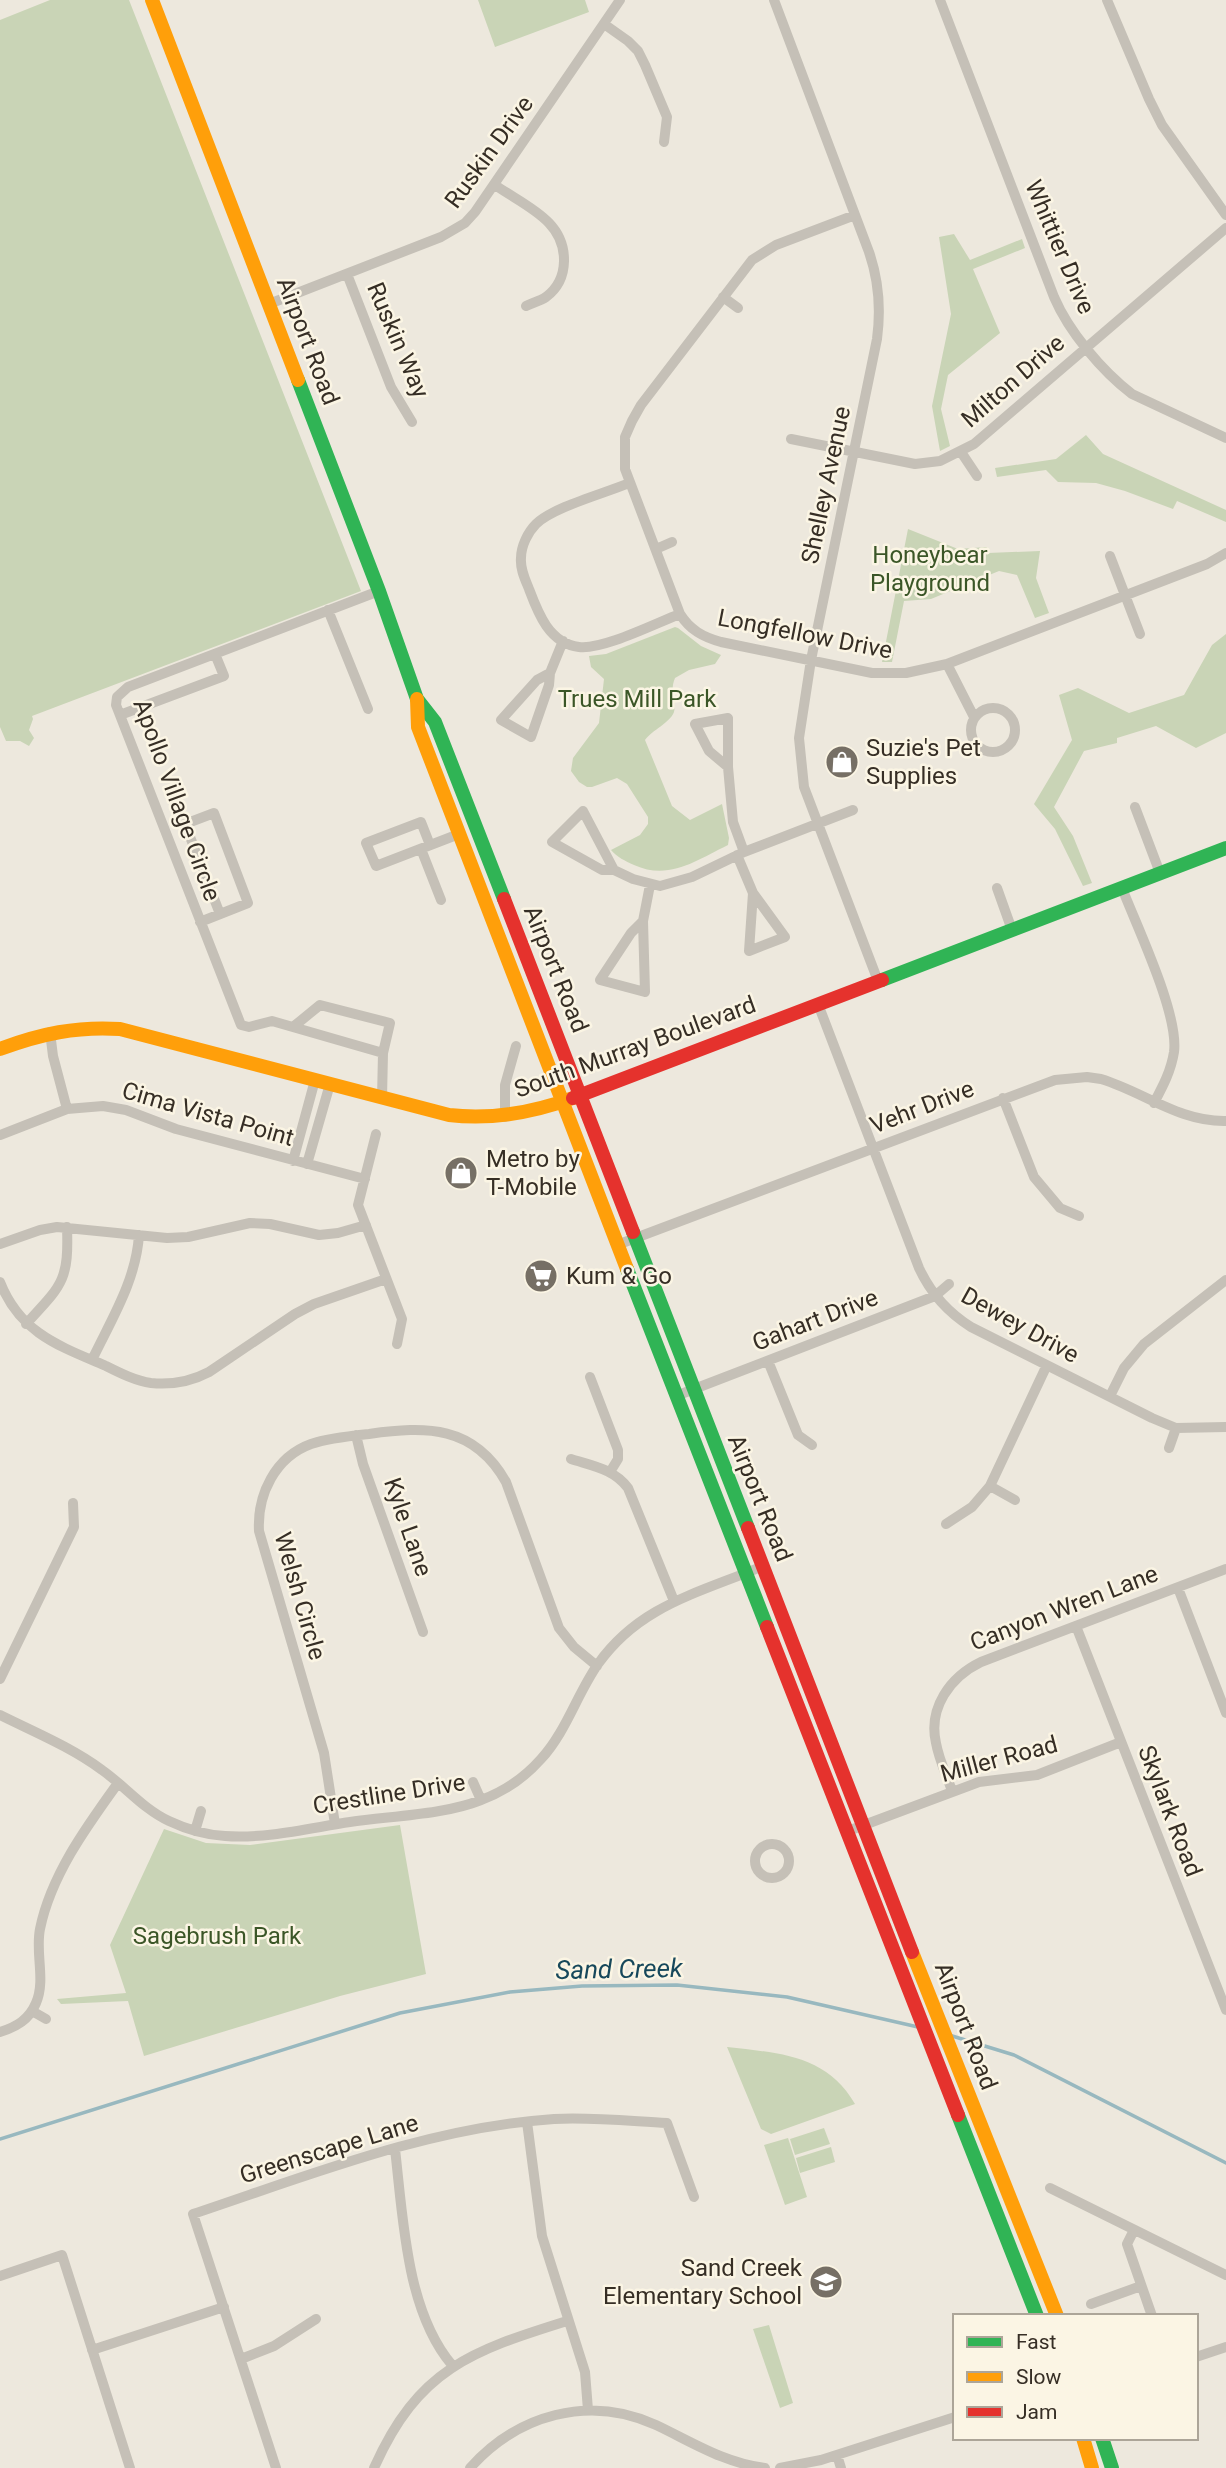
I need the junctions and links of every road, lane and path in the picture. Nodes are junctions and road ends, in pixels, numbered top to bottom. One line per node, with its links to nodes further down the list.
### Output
1 (152, 0): 14 (main road, Airport Road)
2 (620, 0): 6 (street, Ruskin Drive)
3 (774, 0): 9 (street, Shelley Avenue)
4 (940, 0): 17 (street, Whittier Drive)
5 (1107, 0): 10 (street)
6 (604, 24): 7 (street); 8 (street, Ruskin Drive)
7 (664, 142)
8 (495, 185): 12 (street, Ruskin Drive); 15 (street)
9 (855, 215): 13 (street, Longfellow Drive); 21 (street, Shelley Avenue)
10 (1226, 215)
11 (1226, 228): 17 (street, Milton Drive)
12 (347, 274): 14 (street, Ruskin Drive); 18 (street, Ruskin Way)
13 (723, 297): 16 (street); 24 (street, Longfellow Drive)
14 (269, 304): 29 (main road, Airport Road)
15 (526, 306)
16 (738, 309)
17 (1085, 346): 19 (street, Whittier Drive); 22 (street, Milton Drive)
18 (412, 422)
19 (1226, 438)
20 (791, 439): 21 (street, Milton Drive)
21 (854, 451): 22 (street, Milton Drive); 36 (street, Shelley Avenue)
22 (961, 452): 23 (street)
23 (977, 476)
24 (629, 483): 26 (street, Longfellow Drive); 34 (street)
25 (672, 542): 26 (street)
26 (656, 548): 32 (street, Longfellow Drive)
27 (1226, 553): 30 (street, Longfellow Drive)
28 (1110, 556): 30 (street)
29 (379, 591): 31 (street, Apollo Village Circle); 39 (main road, Airport Road)
30 (1125, 596): 33 (street); 37 (street, Longfellow Drive)
31 (328, 610): 35 (street, Apollo Village Circle); 40 (street)
32 (680, 614): 34 (street); 36 (street, Longfellow Drive)
33 (1140, 634)
34 (563, 641): 38 (street)
35 (215, 654): 41 (street, Apollo Village Circle); 41 (street)
36 (811, 660): 37 (street, Longfellow Drive); 46 (street, Shelley Avenue)
37 (947, 664): 42 (street)
38 (550, 673): 38 (street)
39 (417, 699): 47 (main road, Airport Road); 71 (main road, Airport Road)
40 (368, 709)
41 (120, 715): 60 (street, Apollo Village Circle)
42 (974, 717): 42 (street)
43 (728, 767): 43 (street); 50 (street)
44 (1135, 807): 52 (street)
45 (853, 810): 46 (street)
46 (817, 823): 50 (street); 62 (street, Shelley Avenue)
47 (459, 834): 48 (street); 74 (main road, Airport Road)
48 (425, 847): 48 (street); 57 (street)
49 (1226, 849): 52 (main road, South Murray Boulevard)
50 (741, 854): 53 (street); 56 (street)
51 (614, 870): 51 (street); 53 (street)
52 (1160, 873): 55 (main road, South Murray Boulevard)
53 (650, 885): 59 (street)
54 (997, 888): 61 (street)
55 (1122, 888): 61 (main road, South Murray Boulevard); 75 (street)
56 (753, 894): 56 (street)
57 (441, 900)
58 (220, 914): 58 (street); 60 (street)
59 (643, 921): 59 (street)
60 (200, 922): 64 (street, Apollo Village Circle)
61 (1012, 930): 62 (main road, South Murray Boulevard)
62 (878, 981): 63 (main road, South Murray Boulevard)
63 (818, 1004): 71 (main road, South Murray Boulevard); 83 (street, Dewey Drive)
64 (293, 1027): 68 (street); 68 (street)
65 (50, 1032): 67 (main road, South Murray Boulevard); 69 (main road, South Murray Boulevard); 76 (street)
66 (516, 1046): 77 (street)
67 (0, 1049)
68 (383, 1053): 72 (street)
69 (314, 1080): 70 (main road, South Murray Boulevard); 79 (street)
70 (330, 1084): 72 (main road, South Murray Boulevard); 80 (street)
71 (581, 1094): 74 (main road, South Murray Boulevard); 91 (main road, Airport Road)
72 (382, 1098): 77 (main road, South Murray Boulevard)
73 (1003, 1098): 75 (street, Vehr Drive); 83 (street, Vehr Drive); 87 (street)
74 (561, 1102): 77 (main road, South Murray Boulevard); 93 (main road, Airport Road)
75 (1154, 1103): 78 (street, Vehr Drive)
76 (67, 1109): 82 (street, Cima Vista Point); 84 (street, Cima Vista Point)
77 (505, 1117)
78 (1226, 1121)
79 (303, 1124): 80 (street); 84 (street)
80 (317, 1128): 85 (street)
81 (376, 1133): 86 (street)
82 (0, 1135)
83 (874, 1147): 91 (street, Vehr Drive); 98 (street, Dewey Drive)
84 (293, 1161): 85 (street, Cima Vista Point)
85 (307, 1164): 86 (street, Cima Vista Point)
86 (365, 1180): 88 (street)
87 (1080, 1216)
88 (366, 1224): 90 (street); 94 (street)
89 (67, 1227): 90 (street); 92 (street); 99 (street)
90 (139, 1235): 101 (street)
91 (636, 1238): 93 (street, Vehr Drive); 105 (main road, Airport Road)
92 (0, 1244)
93 (617, 1245): 106 (main road, Airport Road)
94 (386, 1279): 100 (street); 101 (street)
95 (1226, 1280): 107 (street)
96 (0, 1282): 99 (street)
97 (949, 1284): 98 (street, Gahart Drive)
98 (935, 1296): 102 (street, Gahart Drive); 103 (street, Dewey Drive)
99 (26, 1324): 101 (street)
100 (397, 1344)
101 (92, 1360)
102 (768, 1361): 105 (street, Gahart Drive); 111 (street)
103 (1046, 1367): 107 (street, Dewey Drive); 115 (street)
104 (590, 1377): 114 (street)
105 (693, 1390): 106 (street, Gahart Drive); 119 (main road, Airport Road)
106 (676, 1396): 121 (main road, Airport Road)
107 (1110, 1396): 109 (street, Dewey Drive)
108 (1226, 1427): 109 (street, Dewey Drive)
109 (1176, 1428): 112 (street)
110 (356, 1435): 125 (street, Kyle Lane); 126 (street, Welsh Circle); 136 (street, Welsh Circle)
111 (812, 1445)
112 (1169, 1448)
113 (571, 1459): 114 (street)
114 (610, 1472): 123 (street)
115 (990, 1486): 116 (street); 118 (street)
116 (1015, 1500)
117 (73, 1503): 127 (street)
118 (946, 1524)
119 (763, 1566): 121 (street, Crestline Drive); 137 (main road, Airport Road)
120 (1226, 1569): 122 (street, Canyon Wren Lane)
121 (745, 1573): 123 (street, Crestline Drive); 139 (main road, Airport Road)
122 (1178, 1588): 124 (street, Canyon Wren Lane); 128 (street)
123 (674, 1601): 126 (street, Crestline Drive)
124 (1076, 1626): 130 (street, Skylark Road); 133 (street, Canyon Wren Lane)
125 (423, 1632)
126 (597, 1666): 134 (street, Crestline Drive)
127 (0, 1679)
128 (1226, 1713)
129 (0, 1715): 132 (street, Crestline Drive)
130 (1121, 1742): 133 (street, Miller Road); 140 (street, Skylark Road)
131 (473, 1782): 134 (street)
132 (118, 1783): 138 (street, Crestline Drive); 141 (street)
133 (952, 1791): 137 (street, Miller Road)
134 (481, 1800): 136 (street, Crestline Drive)
135 (201, 1811): 138 (street)
136 (335, 1824): 138 (street, Crestline Drive)
137 (864, 1825): 139 (street, Miller Road); 155 (main road, Airport Road)
138 (195, 1831)
139 (848, 1831): 154 (main road, Airport Road)
140 (1226, 2010)
141 (32, 2011): 142 (street); 143 (street)
142 (46, 2019)
143 (0, 2032)
144 (527, 2122): 145 (street, Greenscape Lane); 147 (street, Greenscape Lane); 158 (street)
145 (395, 2149): 153 (street, Greenscape Lane); 163 (street)
146 (1050, 2188): 148 (street)
147 (695, 2197)
148 (1134, 2230): 150 (street); 151 (street)
149 (0, 2276): 160 (street)
150 (1226, 2276)
151 (1141, 2286): 152 (street); 156 (street)
152 (1091, 2304)
153 (224, 2307): 160 (street); 162 (street, Greenscape Lane)
154 (1036, 2314)
155 (1056, 2314)
156 (1151, 2314)
157 (316, 2319): 162 (street)
158 (567, 2321): 163 (street); 164 (street)
159 (1226, 2347): 161 (street)
160 (92, 2350): 170 (street)
161 (1198, 2356)
162 (241, 2359): 171 (street, Greenscape Lane)
163 (452, 2365): 172 (street)
164 (588, 2410): 169 (street); 173 (street)
165 (953, 2418): 168 (street)
166 (1084, 2440): 177 (main road)
167 (1103, 2440): 178 (main road)
168 (837, 2455): 175 (street); 176 (street)
169 (722, 2463): 174 (street)
170 (130, 2468)
171 (276, 2468)
172 (374, 2468)
173 (470, 2468)
174 (765, 2468)
175 (780, 2468)
176 (841, 2468)
177 (1092, 2468)
178 (1112, 2468)

